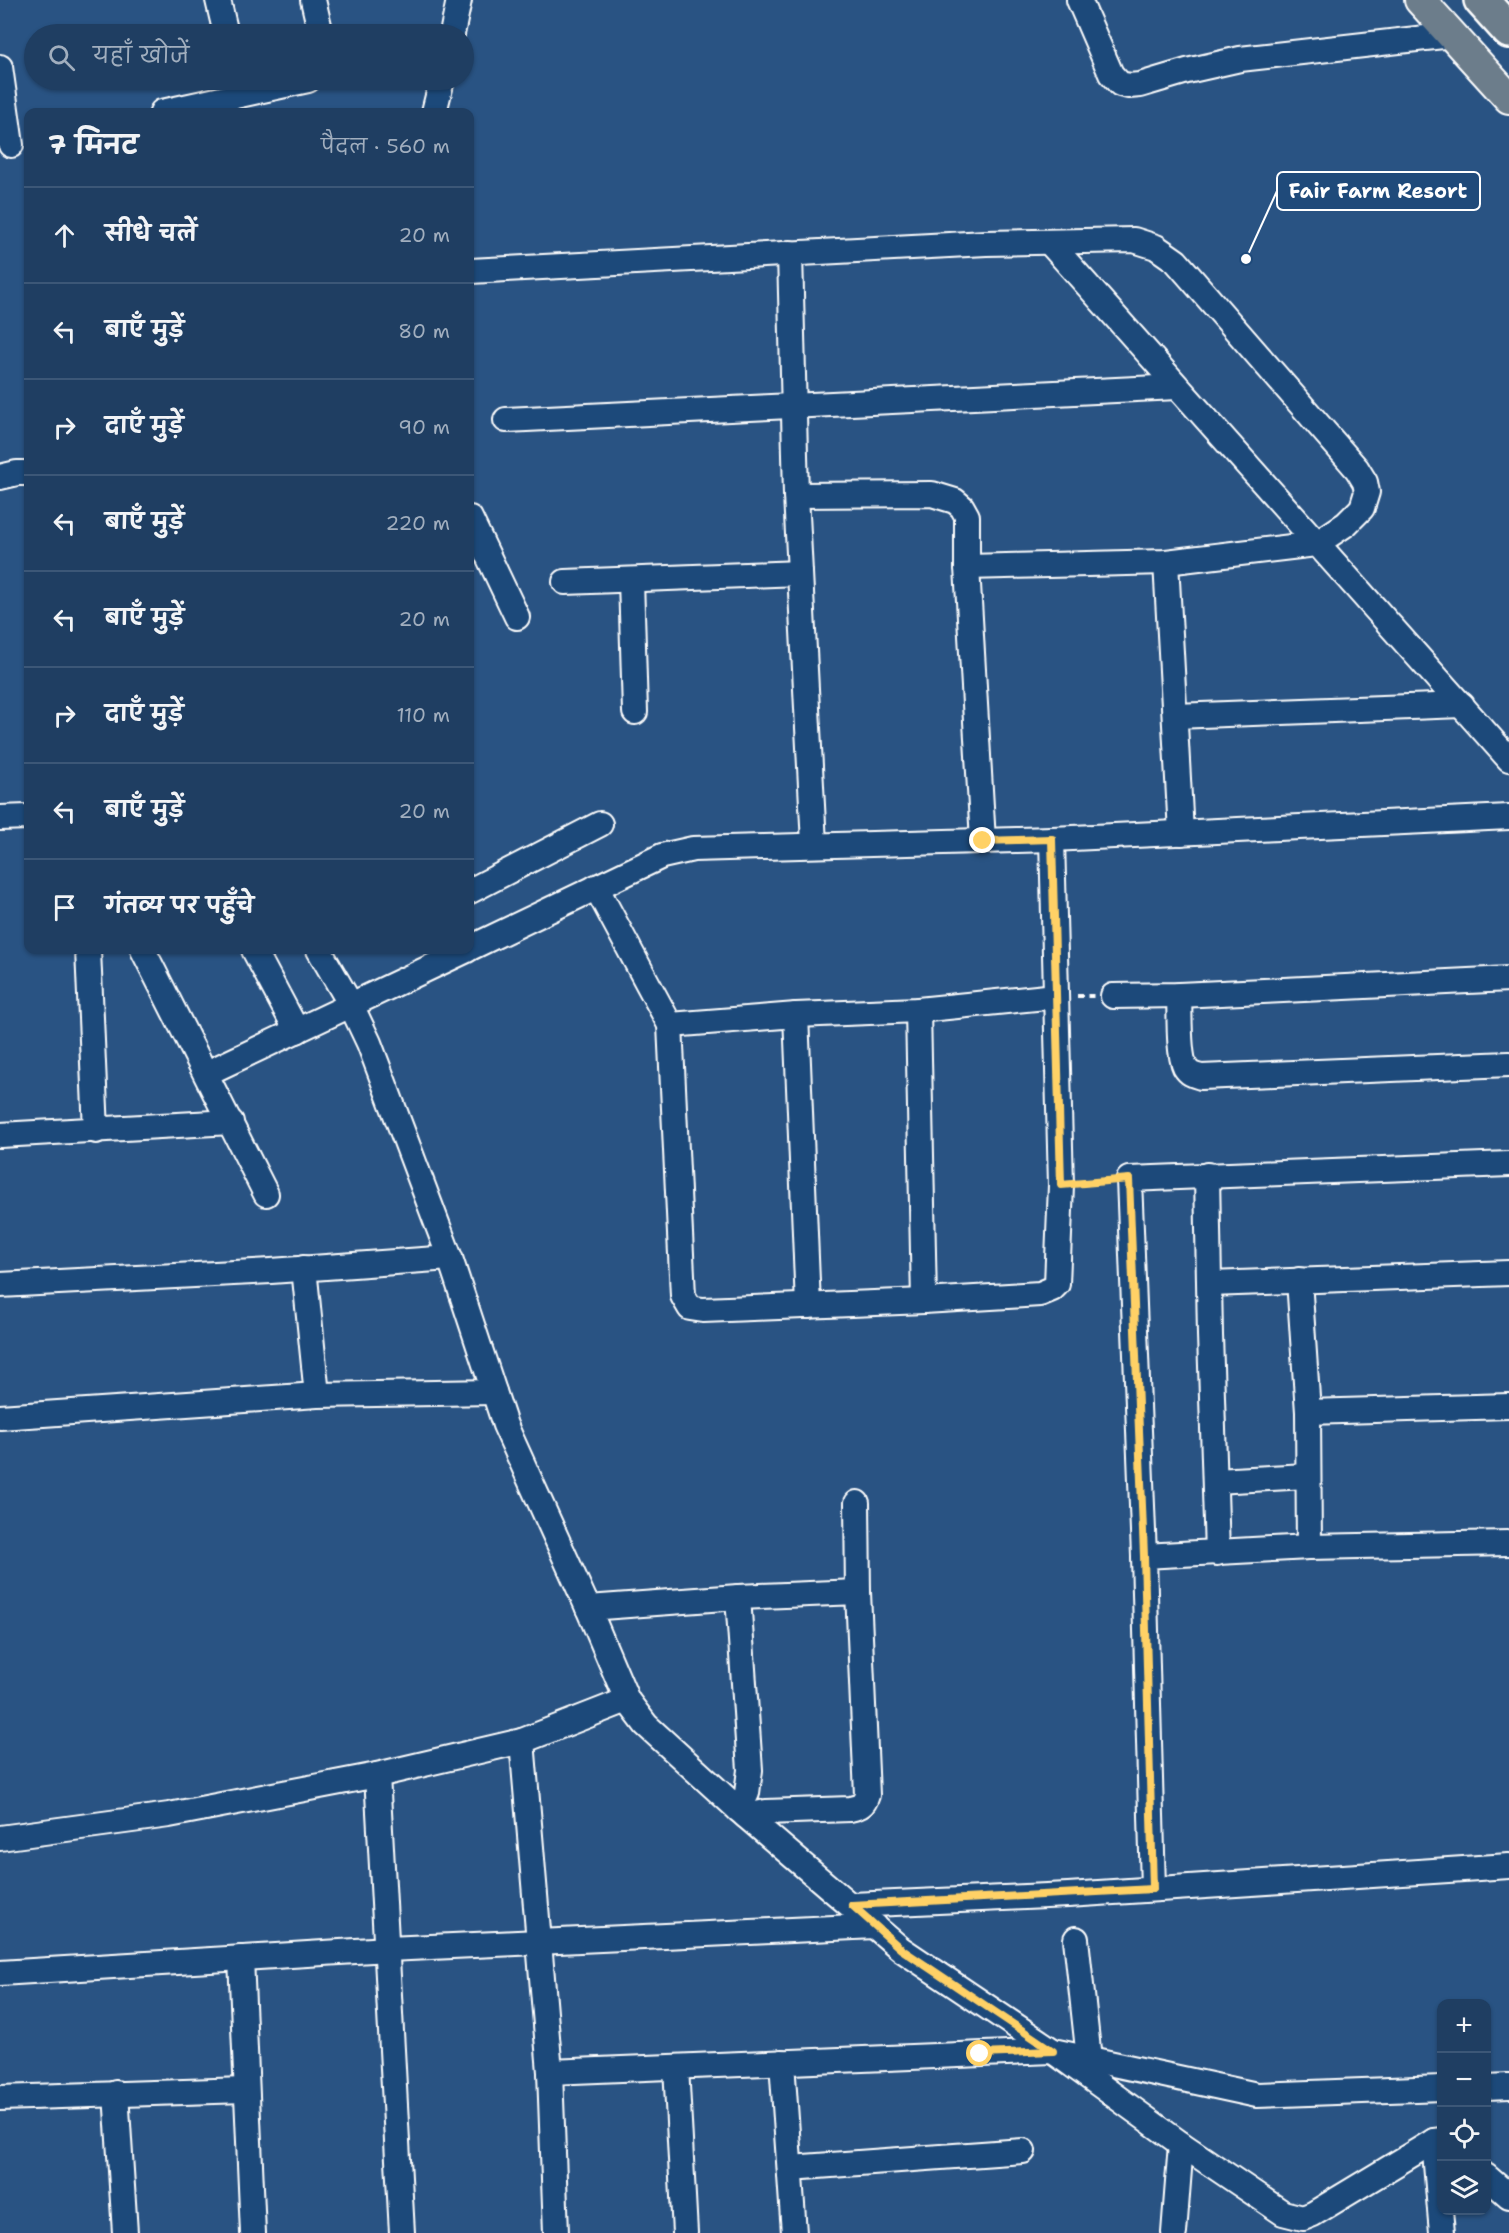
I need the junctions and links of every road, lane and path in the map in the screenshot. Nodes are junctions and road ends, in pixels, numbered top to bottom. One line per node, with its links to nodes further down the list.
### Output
1 (218, 0): 7 (street)
2 (313, 0): 8 (street)
3 (459, 0): 9 (street)
4 (1079, 0): 11 (street)
5 (1420, 0): 11 (main road)
6 (1481, 0): 10 (highway)
7 (224, 24)
8 (319, 24)
9 (454, 24)
10 (1509, 31)
11 (1452, 35): 15 (main road)
12 (0, 67): 18 (street)
13 (227, 90): 16 (street)
14 (440, 90): 17 (street)
15 (1509, 98)
16 (174, 108)
17 (435, 108)
18 (13, 144)
19 (1049, 242): 20 (street); 22 (street); 29 (street)
20 (790, 253): 21 (street); 23 (street)
21 (474, 271)
22 (1177, 387): 23 (street); 29 (street)
23 (794, 406): 24 (street); 27 (street)
24 (506, 420)
25 (24, 473): 26 (street)
26 (0, 477)
27 (796, 495): 31 (street); 32 (street)
28 (474, 526): 35 (street)
29 (1316, 544): 30 (street); 36 (street)
30 (1166, 562): 31 (street); 38 (street)
31 (967, 567): 46 (street)
32 (800, 573): 33 (street); 47 (street)
33 (631, 580): 34 (street); 37 (street)
34 (565, 582)
35 (517, 617)
36 (1462, 705): 38 (street); 39 (street)
37 (635, 712)
38 (1175, 716): 44 (street)
39 (1509, 759)
40 (24, 817): 42 (street)
41 (1509, 817): 44 (street)
42 (0, 818)
43 (600, 824): 49 (street)
44 (1181, 833): 45 (street)
45 (1052, 839): 46 (street); 58 (street)
46 (983, 841): 47 (street)
47 (814, 844): 48 (street)
48 (596, 887): 50 (street); 63 (street)
49 (474, 889)
50 (474, 946)
51 (88, 954): 68 (street)
52 (145, 954): 66 (street)
53 (256, 954): 64 (street)
54 (321, 954): 60 (street)
55 (458, 954): 60 (street)
56 (1509, 979): 57 (street)
57 (1179, 995): 59 (street); 65 (street)
58 (1056, 996): 59 (path); 61 (street); 73 (street)
59 (1113, 996)
60 (351, 1005): 64 (street); 75 (street)
61 (918, 1010): 62 (street); 81 (street)
62 (795, 1015): 63 (street); 82 (street)
63 (670, 1025): 82 (street)
64 (297, 1030): 66 (street)
65 (1509, 1064)
66 (207, 1073): 67 (street)
67 (231, 1122): 68 (street); 74 (street)
68 (96, 1131): 69 (street)
69 (0, 1135)
70 (1509, 1164): 71 (street)
71 (1207, 1175): 72 (street); 79 (street)
72 (1129, 1179): 73 (path); 94 (street)
73 (1061, 1185): 81 (street)
74 (266, 1194)
75 (450, 1258): 76 (street); 83 (street)
76 (304, 1268): 80 (street); 84 (street)
77 (1509, 1273): 78 (street)
78 (1299, 1280): 79 (street); 86 (street)
79 (1210, 1284): 89 (street)
80 (0, 1285)
81 (924, 1301): 82 (street)
82 (808, 1306)
83 (494, 1392): 84 (street); 97 (street)
84 (316, 1395): 87 (street)
85 (1509, 1406): 86 (street)
86 (1308, 1412): 88 (street)
87 (0, 1417)
88 (1307, 1476): 89 (street); 92 (street)
89 (1215, 1480): 93 (street)
90 (857, 1503): 95 (street)
91 (1509, 1543): 92 (street)
92 (1310, 1548): 93 (street)
93 (1217, 1553): 94 (street)
94 (1144, 1556): 104 (street)
95 (858, 1592): 96 (street); 101 (street)
96 (738, 1597): 97 (street); 101 (street)
97 (588, 1608): 98 (street)
98 (627, 1700): 99 (street); 101 (street)
99 (522, 1741): 100 (street); 108 (street)
100 (377, 1775): 102 (street); 109 (street)
101 (743, 1813): 105 (street)
102 (0, 1838)
103 (1509, 1866): 104 (street)
104 (1153, 1889): 105 (street)
105 (852, 1905): 106 (street)
106 (875, 1926): 108 (street); 112 (street)
107 (1076, 1939): 113 (street)
108 (540, 1943): 109 (street); 116 (street)
109 (388, 1949): 110 (street); 132 (street)
110 (241, 1958): 111 (street); 120 (street)
111 (0, 1973)
112 (1053, 2051): 113 (street); 114 (street); 124 (street)
113 (1089, 2059): 119 (street)
114 (782, 2062): 115 (street); 127 (street)
115 (676, 2067): 116 (street); 134 (street)
116 (550, 2072): 133 (street)
117 (1491, 2086): 118 (street)
118 (1509, 2086)
119 (1437, 2088)
120 (246, 2090): 121 (street); 131 (street)
121 (116, 2092): 122 (street); 130 (street)
122 (0, 2098)
123 (1437, 2141): 124 (street)
124 (1181, 2144): 136 (street)
125 (1023, 2151): 127 (street)
126 (1439, 2161): 137 (street)
127 (790, 2168): 135 (street)
128 (1491, 2180): 129 (street)
129 (1509, 2196)
130 (125, 2233)
131 (253, 2233)
132 (402, 2233)
133 (556, 2233)
134 (685, 2233)
135 (794, 2233)
136 (1174, 2233)
137 (1442, 2233)

